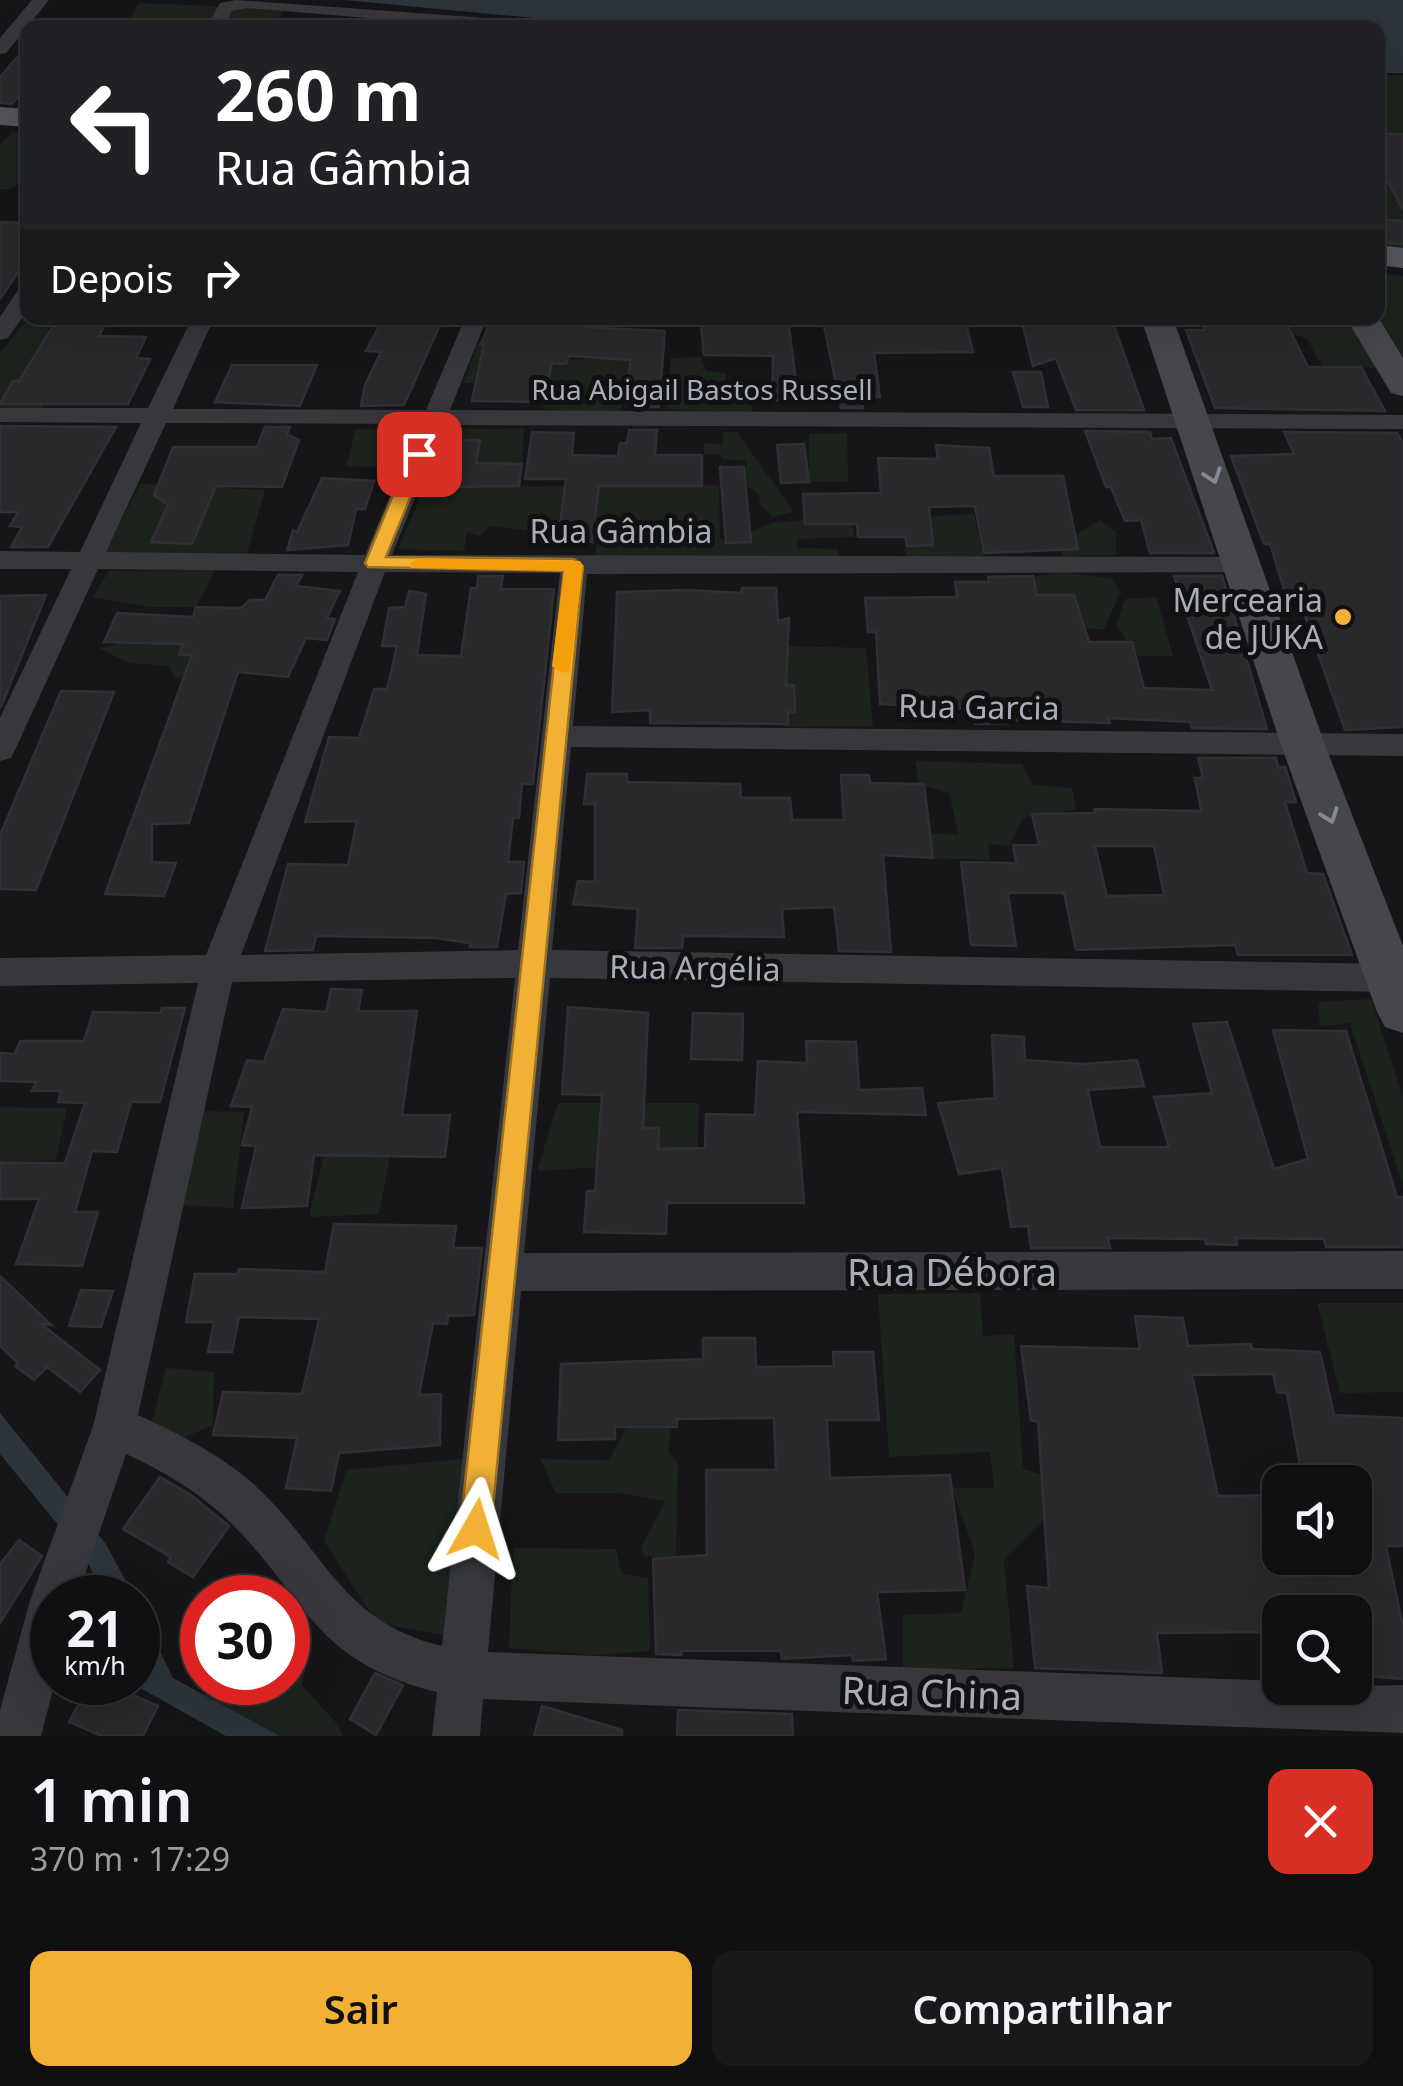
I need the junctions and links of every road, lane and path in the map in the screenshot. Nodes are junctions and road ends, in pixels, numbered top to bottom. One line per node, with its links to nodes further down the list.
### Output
1 (41, 0): 3 (street)
2 (357, 10): 4 (street); 5 (street); 6 (street)
3 (25, 20)
4 (217, 20)
5 (352, 20)
6 (468, 20)
7 (20, 26): 8 (street)
8 (4, 45)
9 (20, 304): 14 (street)
10 (200, 325): 17 (street)
11 (473, 325): 18 (street)
12 (1160, 325): 19 (main road)
13 (1366, 325): 15 (main road)
14 (0, 333)
15 (1403, 386)
16 (0, 415): 17 (street, Rua Abigail Bastos Russell)
17 (158, 416): 18 (street, Rua Abigail Bastos Russell); 22 (street)
18 (434, 418): 19 (street, Rua Abigail Bastos Russell); 23 (street)
19 (1194, 421): 20 (street, Rua Abigail Bastos Russell); 24 (main road, one-way to 24)
20 (1403, 422)
21 (0, 560): 22 (street, Rua Gâmbia)
22 (89, 562): 23 (street, Rua Gâmbia); 27 (street)
23 (374, 563): 25 (street, Rua Gâmbia); 31 (street)
24 (1242, 563): 25 (street, Rua Gâmbia); 28 (main road)
25 (574, 566): 26 (street)
26 (555, 736): 28 (street, Rua Garcia); 30 (street)
27 (2, 744)
28 (1304, 745): 29 (street, Rua Garcia); 33 (main road, one-way to 33)
29 (1403, 745)
30 (534, 964): 31 (street, Rua Argélia); 33 (street, Rua Argélia); 35 (street)
31 (218, 970): 32 (street, Rua Argélia); 36 (street)
32 (0, 972)
33 (1397, 995)
34 (1403, 1270): 35 (street, Rua Débora)
35 (500, 1272): 39 (street)
36 (114, 1426): 37 (street); 39 (street, Rua China)
37 (62, 1575)
38 (30, 1670): 41 (street)
39 (461, 1676): 40 (street, Rua China); 42 (street)
40 (1403, 1708)
41 (13, 1721)
42 (456, 1736)

